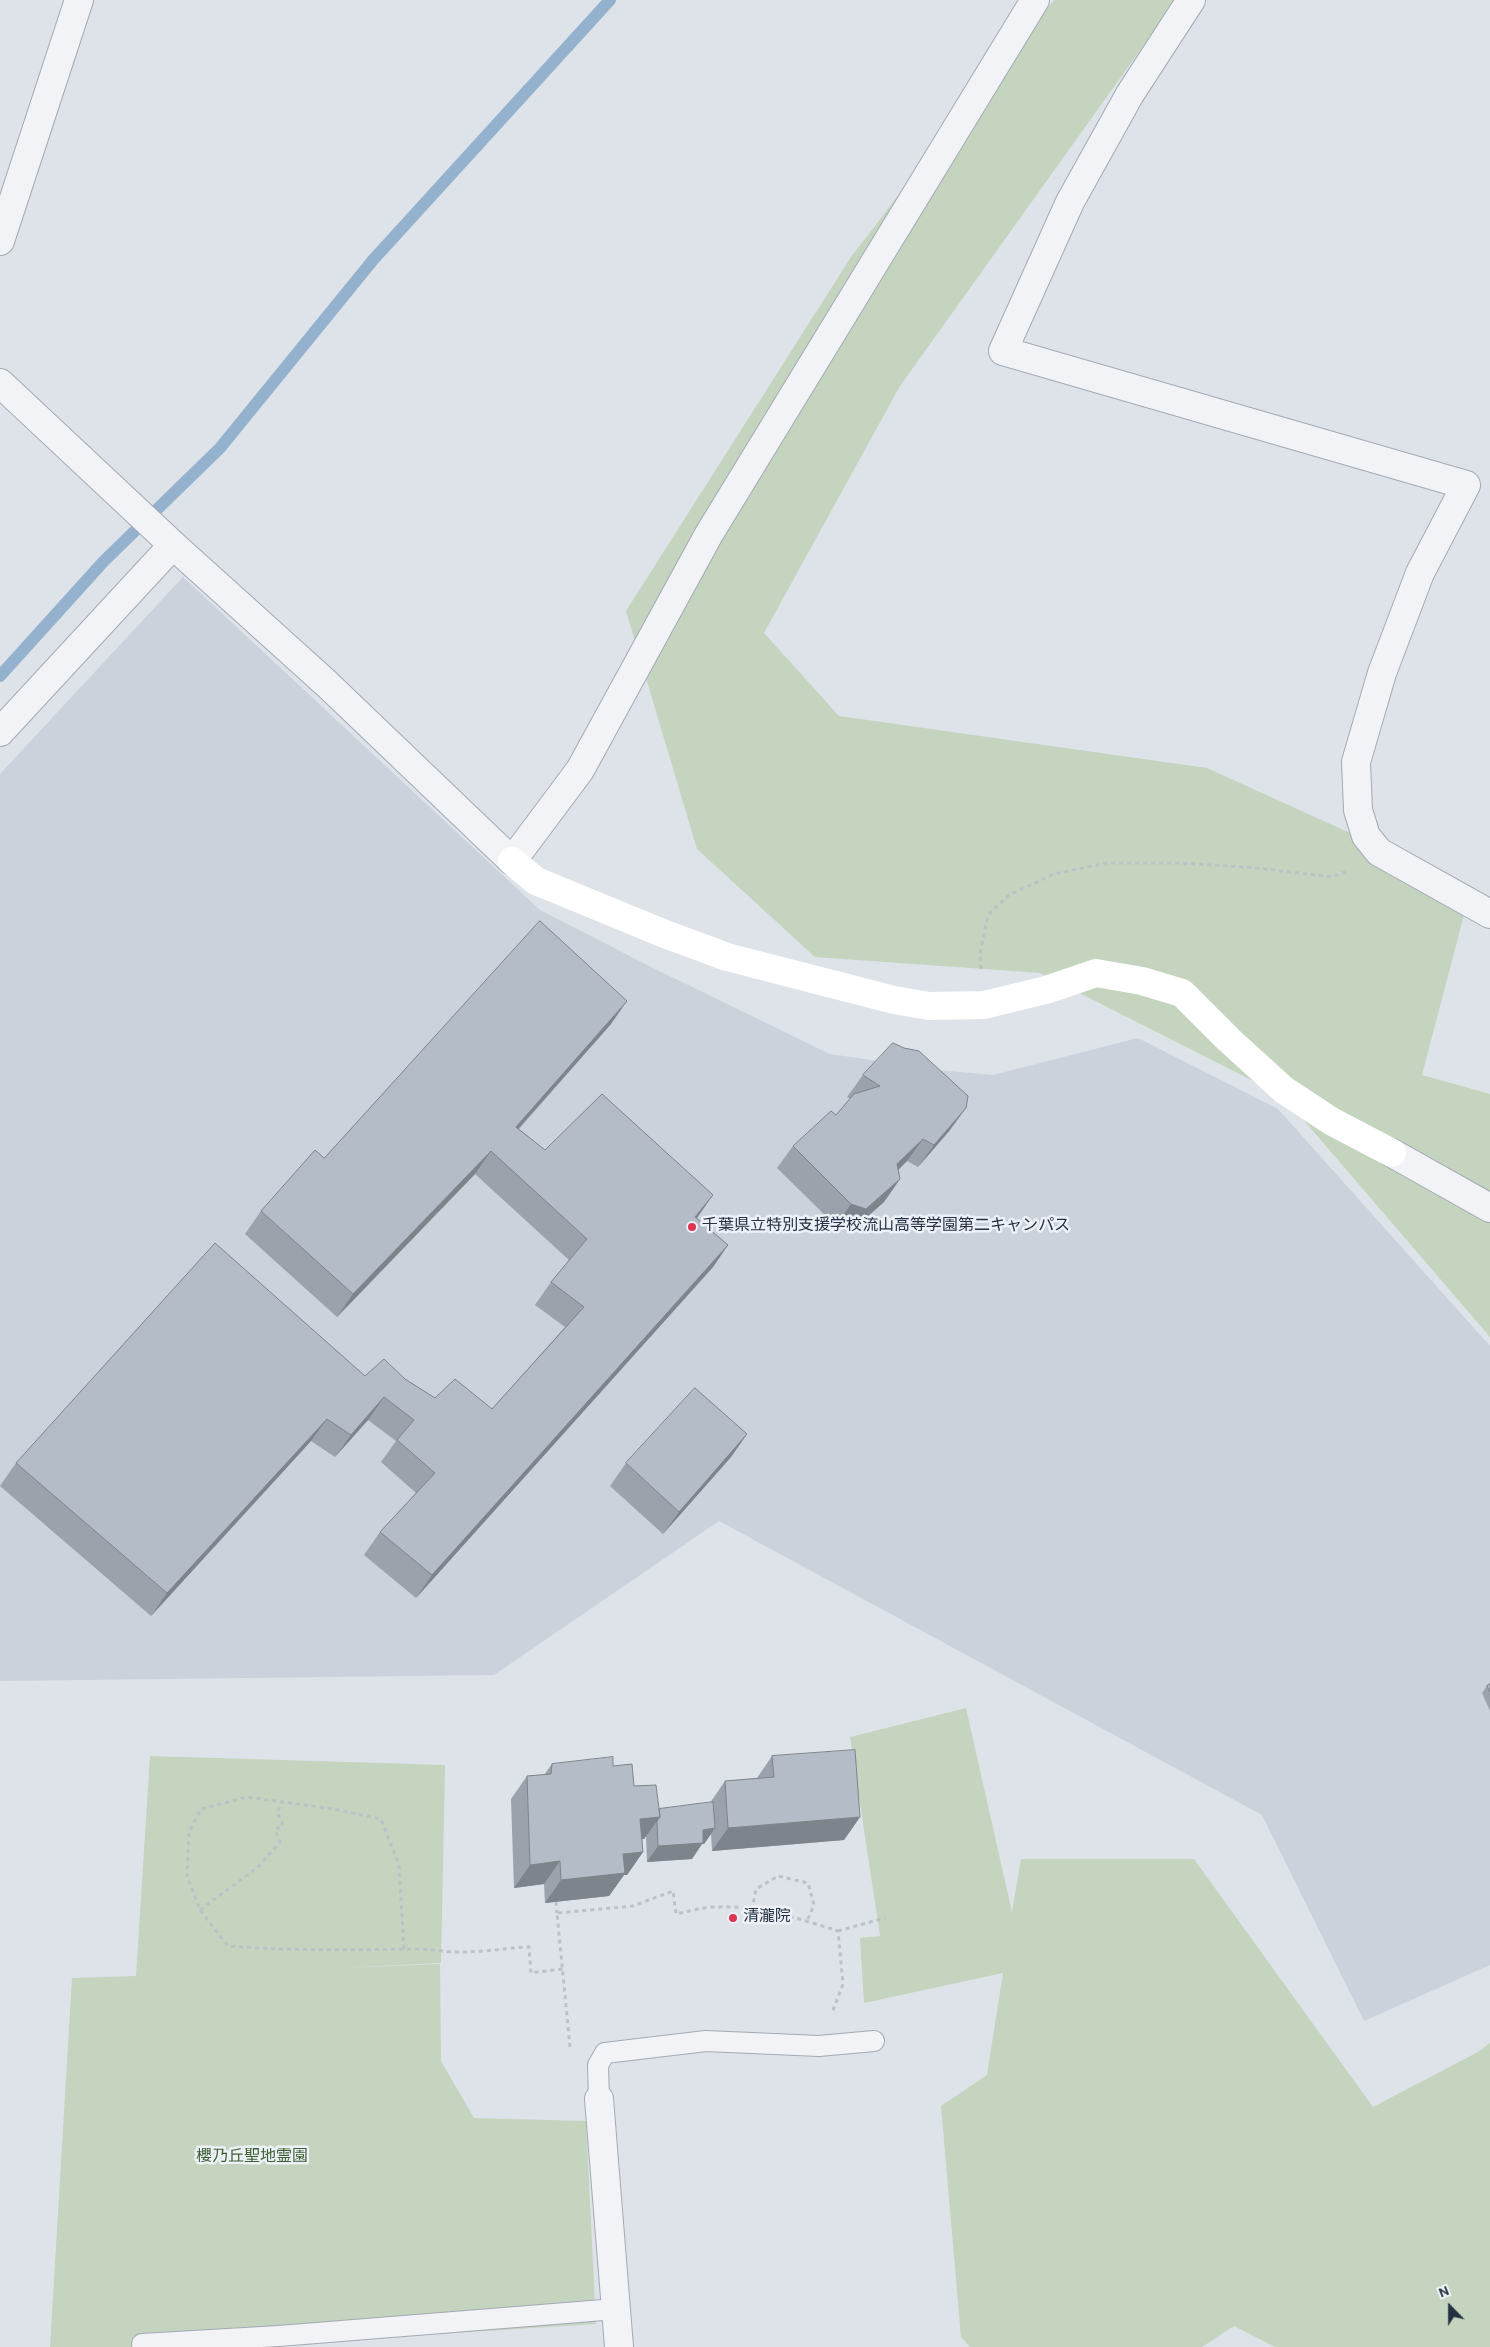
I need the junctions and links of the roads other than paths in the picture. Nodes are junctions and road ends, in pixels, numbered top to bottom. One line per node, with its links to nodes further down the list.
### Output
1 (79, 0): 4 (street)
2 (1035, 0): 8 (street)
3 (1191, 0): 9 (street)
4 (0, 242)
5 (0, 383): 6 (street)
6 (167, 538): 7 (street); 8 (street)
7 (0, 732)
8 (512, 861): 10 (street)
9 (1490, 914)
10 (1490, 1208)
11 (874, 2041): 12 (lane)
12 (599, 2099): 13 (street)
13 (616, 2309): 14 (lane); 15 (street)
14 (142, 2344)
15 (619, 2347)

